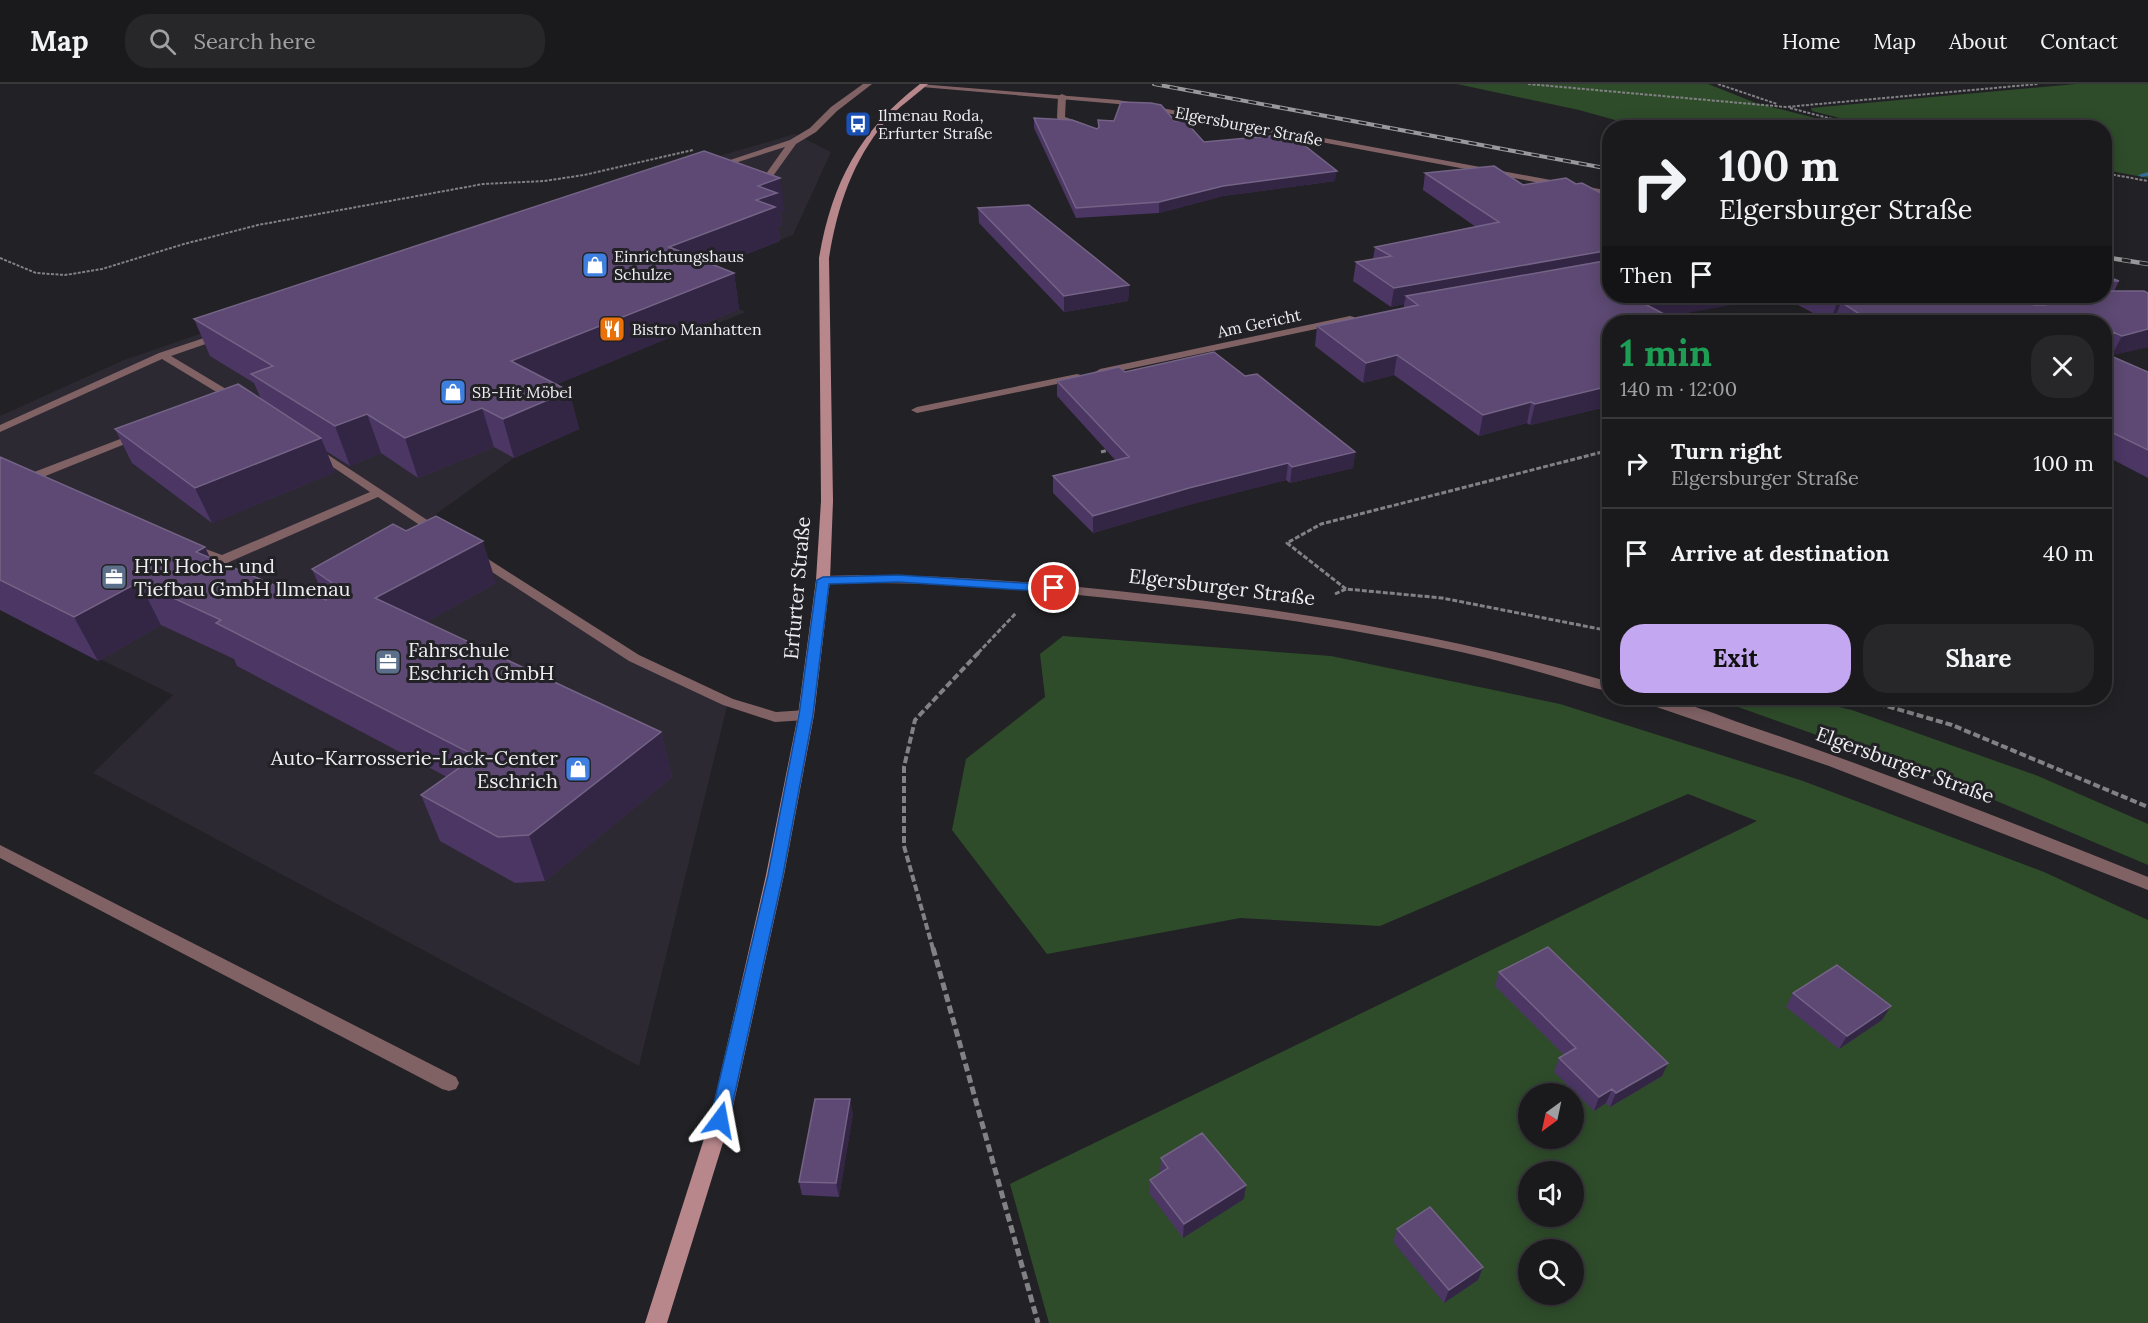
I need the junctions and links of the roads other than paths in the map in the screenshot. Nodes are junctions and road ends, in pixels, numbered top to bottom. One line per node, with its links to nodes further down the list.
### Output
1 (868, 84): 5 (street)
2 (923, 85): 3 (street, Elgersburger Straße); 22 (main road, Erfurter Straße)
3 (1062, 96): 4 (street); 8 (street, Elgersburger Straße)
4 (1091, 130)
5 (793, 142): 6 (street); 7 (street)
6 (707, 169)
7 (765, 181)
8 (1602, 193)
9 (1365, 316): 13 (street, Am Gericht)
10 (230, 332): 11 (street)
11 (163, 356): 12 (street); 15 (street)
12 (232, 401)
13 (917, 410)
14 (158, 427): 18 (street)
15 (0, 429)
16 (301, 442): 20 (street)
17 (0, 465): 18 (street)
18 (29, 478): 19 (street)
19 (51, 487)
20 (379, 492): 21 (street); 25 (street)
21 (179, 542)
22 (823, 580): 23 (street, Elgersburger Straße); 25 (main road, Erfurter Straße)
23 (1602, 685)
24 (1667, 705): 27 (street, Elgersburger Straße)
25 (806, 715): 29 (main road, Erfurter Straße)
26 (0, 851): 28 (street)
27 (2148, 884)
28 (449, 1083)
29 (656, 1323)

